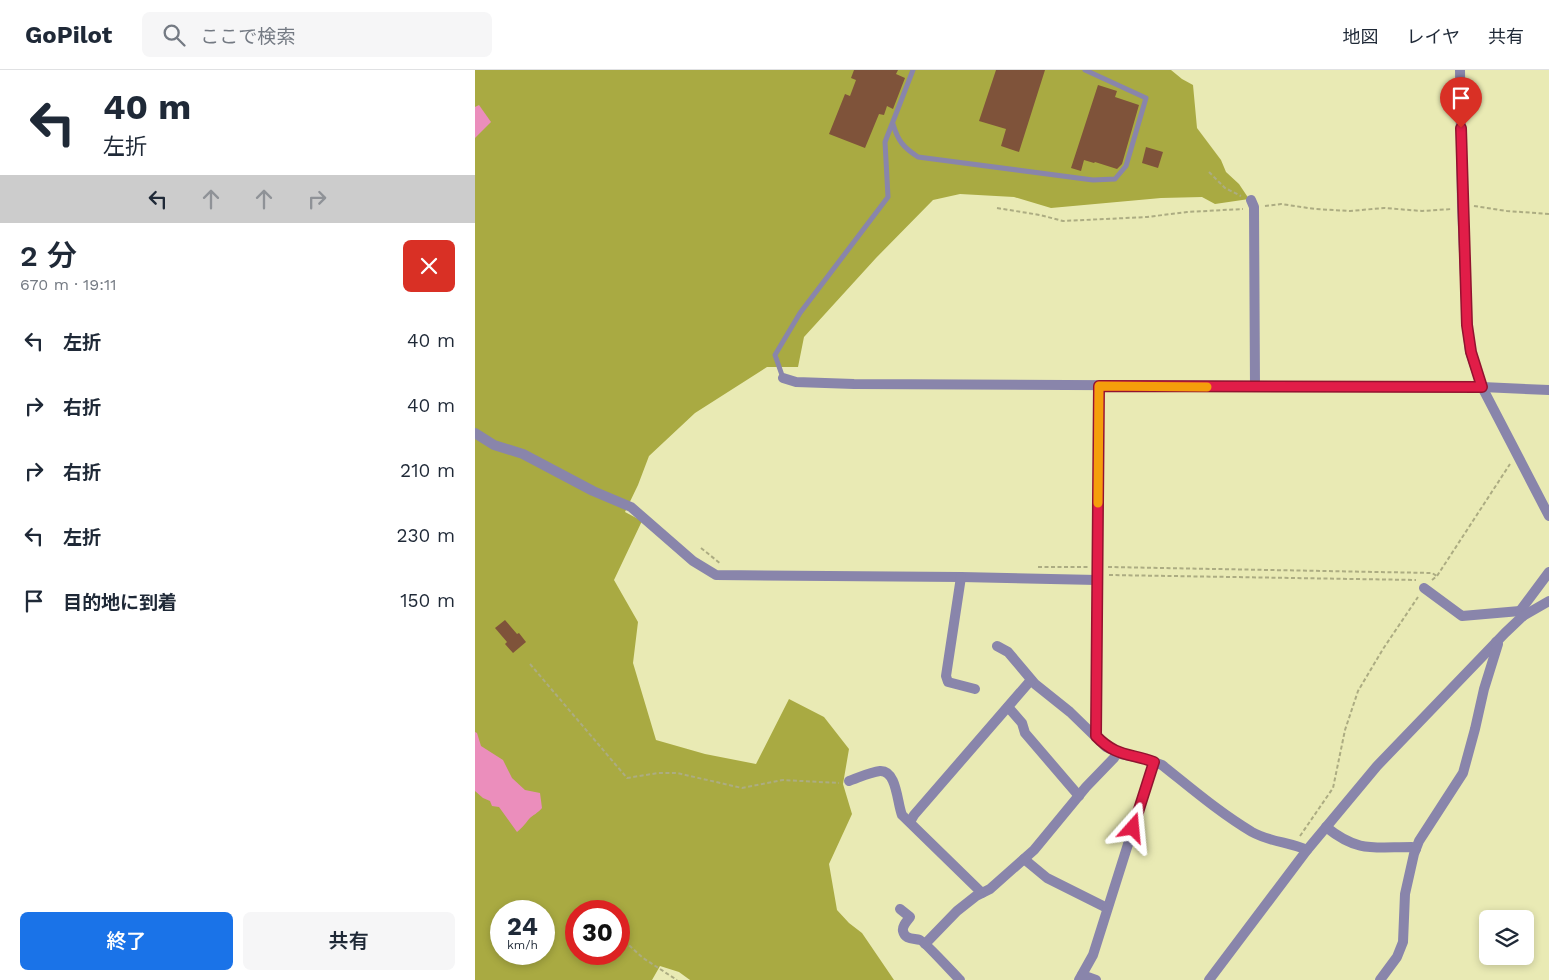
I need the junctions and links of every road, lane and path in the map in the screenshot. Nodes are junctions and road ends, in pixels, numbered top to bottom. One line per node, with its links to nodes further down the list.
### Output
1 (913, 70): 4 (lane)
2 (1085, 70): 4 (lane)
3 (1460, 70): 7 (street)
4 (893, 124): 10 (lane)
5 (1209, 172): 6 (path)
6 (1253, 203): 7 (path); 8 (path); 12 (street)
7 (1463, 205): 9 (path); 13 (street)
8 (997, 208)
9 (1549, 214)
10 (783, 378): 11 (street)
11 (1099, 386): 12 (street); 19 (street)
12 (1255, 387): 13 (street)
13 (1482, 387): 14 (street); 16 (street)
14 (1549, 390)
15 (475, 433): 20 (street)
16 (1519, 458): 17 (street); 21 (path)
17 (1549, 516)
18 (1549, 572): 23 (street)
19 (1097, 574): 20 (street); 21 (path); 30 (street)
20 (961, 577): 28 (street)
21 (1426, 586): 23 (street); 37 (path)
22 (1549, 601): 23 (street)
23 (1522, 614): 24 (street)
24 (1496, 642): 36 (street); 38 (street)
25 (997, 646): 27 (street)
26 (530, 664): 33 (path)
27 (1031, 680): 29 (street); 30 (street)
28 (975, 689)
29 (1008, 707): 34 (street); 35 (street)
30 (1096, 736): 31 (street)
31 (1117, 752): 32 (street); 34 (street)
32 (1154, 762): 37 (street); 42 (street)
33 (849, 781): 35 (street)
34 (1079, 796): 40 (street)
35 (910, 822): 41 (street)
36 (1326, 827): 38 (street); 39 (street)
37 (1295, 844): 39 (street)
38 (1416, 849): 51 (street)
39 (1307, 850): 50 (street)
40 (1024, 859): 41 (street); 42 (street)
41 (982, 893): 44 (street)
42 (1107, 908): 46 (street)
43 (900, 909): 44 (street)
44 (925, 944): 48 (street)
45 (630, 946): 47 (path)
46 (1080, 978): 49 (street)
47 (677, 980)
48 (960, 980)
49 (1096, 980)
50 (1209, 980)
51 (1380, 980)

